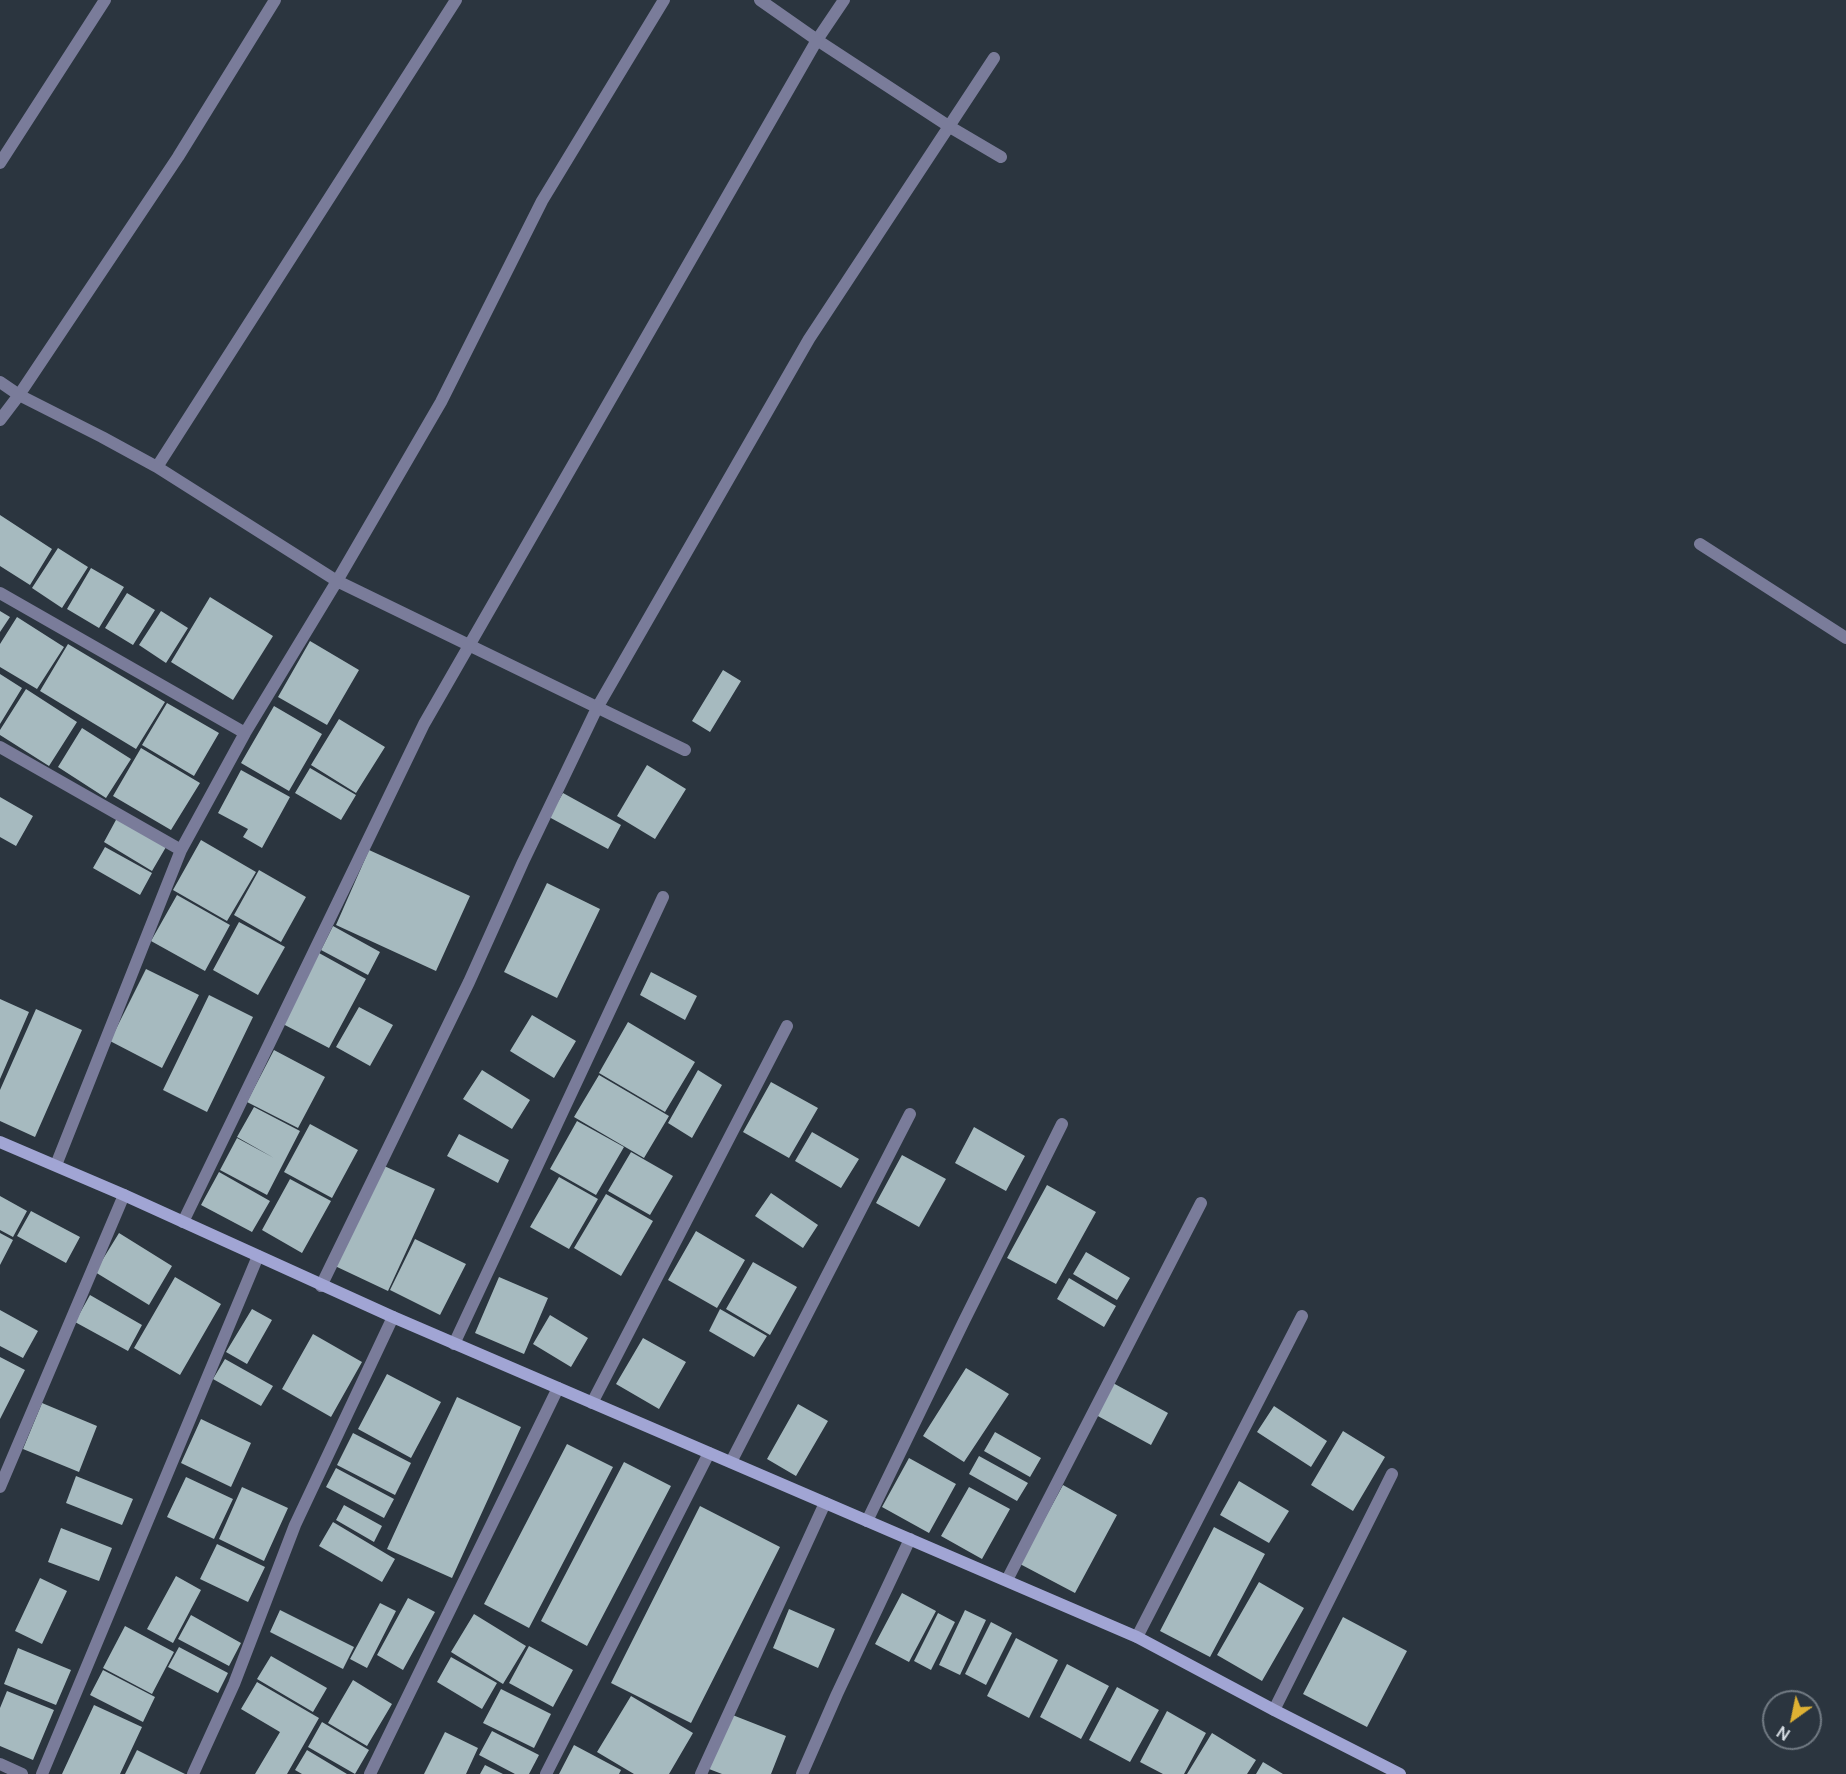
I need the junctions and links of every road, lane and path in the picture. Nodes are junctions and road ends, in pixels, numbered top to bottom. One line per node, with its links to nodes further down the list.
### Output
1 (105, 0): 11 (street)
2 (275, 0): 13 (street)
3 (456, 0): 15 (street)
4 (664, 0): 17 (street)
5 (760, 0): 7 (street)
6 (844, 0): 7 (street)
7 (817, 40): 9 (street); 20 (street)
8 (994, 58): 9 (street)
9 (950, 127): 10 (street); 21 (street)
10 (1001, 157)
11 (0, 163)
12 (0, 382): 13 (street)
13 (19, 395): 14 (street); 15 (street)
14 (0, 420)
15 (157, 467): 17 (street)
16 (1700, 544): 19 (street)
17 (337, 581): 20 (street); 22 (street)
18 (0, 593): 22 (street)
19 (1846, 638)
20 (471, 645): 21 (street); 34 (street)
21 (597, 708): 24 (street); 36 (street)
22 (245, 733): 25 (street)
23 (0, 747): 25 (street)
24 (685, 750)
25 (181, 850): 31 (street)
26 (663, 897): 39 (street)
27 (787, 1026): 41 (street)
28 (910, 1114): 43 (street)
29 (1062, 1124): 47 (street)
30 (0, 1142): 31 (street)
31 (56, 1165): 32 (street)
32 (124, 1195): 34 (street); 45 (street)
33 (1201, 1203): 49 (street)
34 (183, 1222): 35 (street)
35 (258, 1256): 36 (street); 54 (street)
36 (321, 1286): 38 (street)
37 (1302, 1316): 50 (street)
38 (393, 1317): 39 (street); 55 (street)
39 (454, 1344): 40 (street)
40 (558, 1388): 41 (street); 56 (street)
41 (592, 1402): 42 (street)
42 (709, 1453): 43 (street); 57 (street)
43 (731, 1462): 46 (street)
44 (1392, 1474): 51 (street)
45 (0, 1487)
46 (825, 1503): 47 (street); 58 (street)
47 (867, 1521): 48 (street)
48 (910, 1539): 49 (street); 59 (street)
49 (1006, 1580): 50 (street)
50 (1137, 1637): 51 (street)
51 (1274, 1710): 60 (street)
52 (0, 1764): 53 (street)
53 (22, 1774)
54 (42, 1774)
55 (193, 1774)
56 (370, 1774)
57 (546, 1774)
58 (701, 1774)
59 (802, 1774)
60 (1400, 1774)

